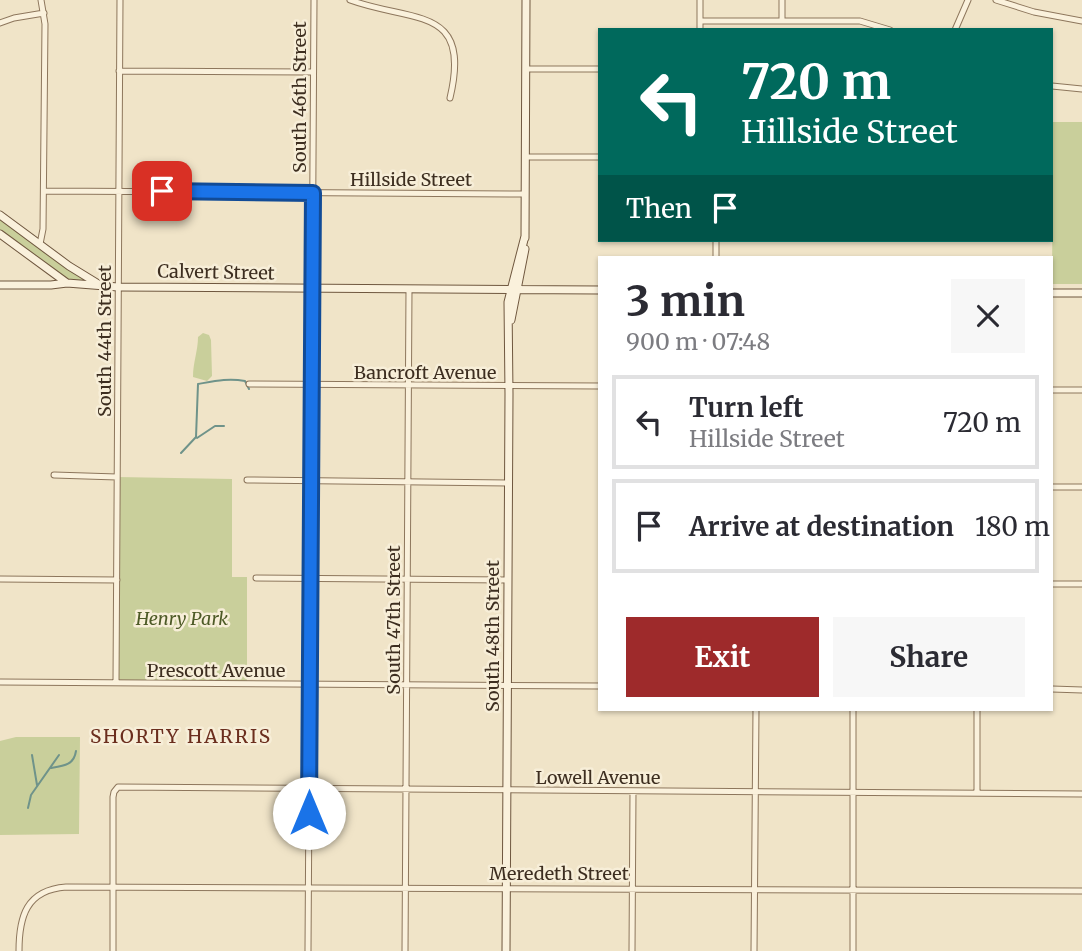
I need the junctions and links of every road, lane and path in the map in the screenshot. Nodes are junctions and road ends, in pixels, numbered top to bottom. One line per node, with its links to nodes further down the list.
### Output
1 (41, 0): 10 (street)
2 (120, 0): 20 (street, South 44th Street)
3 (314, 0): 21 (street, South 46th Street)
4 (349, 0): 24 (street)
5 (526, 0): 18 (main road, South 48th Street)
6 (700, 0): 11 (street)
7 (782, 0): 12 (street)
8 (968, 0): 17 (street)
9 (996, 0): 13 (street)
10 (44, 13): 14 (street); 27 (street)
11 (700, 21): 12 (street); 15 (street)
12 (782, 21): 16 (street)
13 (1082, 21)
14 (0, 23)
15 (700, 28)
16 (883, 28)
17 (956, 28)
18 (526, 69): 19 (street); 25 (main road, South 48th Street)
19 (598, 69)
20 (119, 71): 21 (street); 28 (street, South 44th Street)
21 (313, 72): 29 (street, South 46th Street)
22 (1053, 86): 23 (street)
23 (1082, 89)
24 (450, 98)
25 (525, 157): 26 (street); 30 (main road, South 48th Street)
26 (598, 157)
27 (44, 191): 28 (street, Hillside Street); 33 (street)
28 (118, 191): 29 (street, Hillside Street); 37 (street, South 44th Street)
29 (313, 193): 30 (street, Hillside Street); 38 (street, South 46th Street)
30 (525, 194): 40 (main road, South 48th Street)
31 (0, 215): 33 (main road)
32 (0, 234): 34 (main road)
33 (40, 244): 36 (main road)
34 (67, 283): 35 (main road, Calvert Street); 36 (main road, Calvert Street)
35 (0, 285)
36 (100, 285): 37 (main road, Calvert Street)
37 (118, 287): 38 (main road, Calvert Street); 52 (street, South 44th Street)
38 (312, 289): 39 (main road, Calvert Street); 45 (street, South 46th Street)
39 (409, 289): 40 (main road, Calvert Street); 46 (street, South 47th Street)
40 (514, 290): 41 (main road, Calvert Street); 48 (main road, South 48th Street)
41 (598, 290)
42 (1053, 293): 43 (main road)
43 (1082, 293)
44 (249, 384): 45 (street, Bancroft Avenue)
45 (311, 385): 46 (street, Bancroft Avenue); 54 (street, South 46th Street)
46 (409, 386): 48 (street, Bancroft Avenue); 55 (street, South 47th Street)
47 (598, 386): 48 (street, Bancroft Avenue)
48 (509, 387): 56 (main road, South 48th Street)
49 (1053, 390): 50 (street)
50 (1082, 390)
51 (54, 475): 52 (street)
52 (117, 477): 63 (street, South 44th Street)
53 (247, 480): 54 (street)
54 (311, 481): 55 (street); 61 (street, South 46th Street)
55 (408, 482): 56 (street); 62 (street, South 47th Street)
56 (508, 483): 64 (main road, South 48th Street)
57 (1053, 487): 58 (street)
58 (1082, 487)
59 (256, 578): 61 (street)
60 (0, 579): 63 (street)
61 (310, 579): 62 (street); 69 (street, South 46th Street)
62 (407, 579): 64 (street); 70 (street, South 47th Street)
63 (117, 580): 68 (street, South 44th Street)
64 (508, 580): 71 (main road, South 48th Street)
65 (1053, 584): 66 (street)
66 (1082, 584)
67 (0, 682): 68 (street, Prescott Avenue)
68 (116, 683): 69 (street, Prescott Avenue)
69 (309, 684): 70 (street, Prescott Avenue); 78 (street, South 46th Street)
70 (406, 685): 71 (street, Prescott Avenue); 79 (street, South 47th Street)
71 (507, 685): 72 (street, Prescott Avenue); 80 (main road, South 48th Street)
72 (598, 686)
73 (1053, 689): 74 (street)
74 (1082, 690)
75 (756, 711): 82 (street)
76 (853, 711): 83 (street)
77 (976, 711): 84 (street)
78 (309, 789): 79 (street, Lowell Avenue); 86 (street, South 46th Street); 87 (street, Lowell Avenue)
79 (406, 789): 80 (street, Lowell Avenue); 88 (street, South 47th Street)
80 (506, 790): 81 (street, Lowell Avenue); 89 (main road, South 48th Street)
81 (633, 791): 82 (street, Lowell Avenue); 90 (street)
82 (755, 792): 83 (street, Lowell Avenue); 91 (street)
83 (854, 792): 84 (street, Lowell Avenue); 92 (street)
84 (977, 793): 85 (street, Lowell Avenue)
85 (1082, 794)
86 (308, 886): 87 (street, Meredeth Street); 88 (street, Meredeth Street); 97 (street, South 46th Street)
87 (114, 887): 95 (street, Meredeth Street); 96 (street)
88 (405, 887): 89 (street, Meredeth Street); 98 (street, South 47th Street)
89 (506, 887): 90 (street, Meredeth Street); 94 (main road, South 48th Street)
90 (632, 888): 91 (street, Meredeth Street); 99 (street)
91 (755, 889): 92 (street, Meredeth Street); 100 (street)
92 (853, 890): 93 (street, Meredeth Street); 101 (street)
93 (1082, 891)
94 (507, 949)
95 (19, 951)
96 (113, 951)
97 (308, 951)
98 (405, 951)
99 (632, 951)
100 (754, 951)
101 (853, 951)

